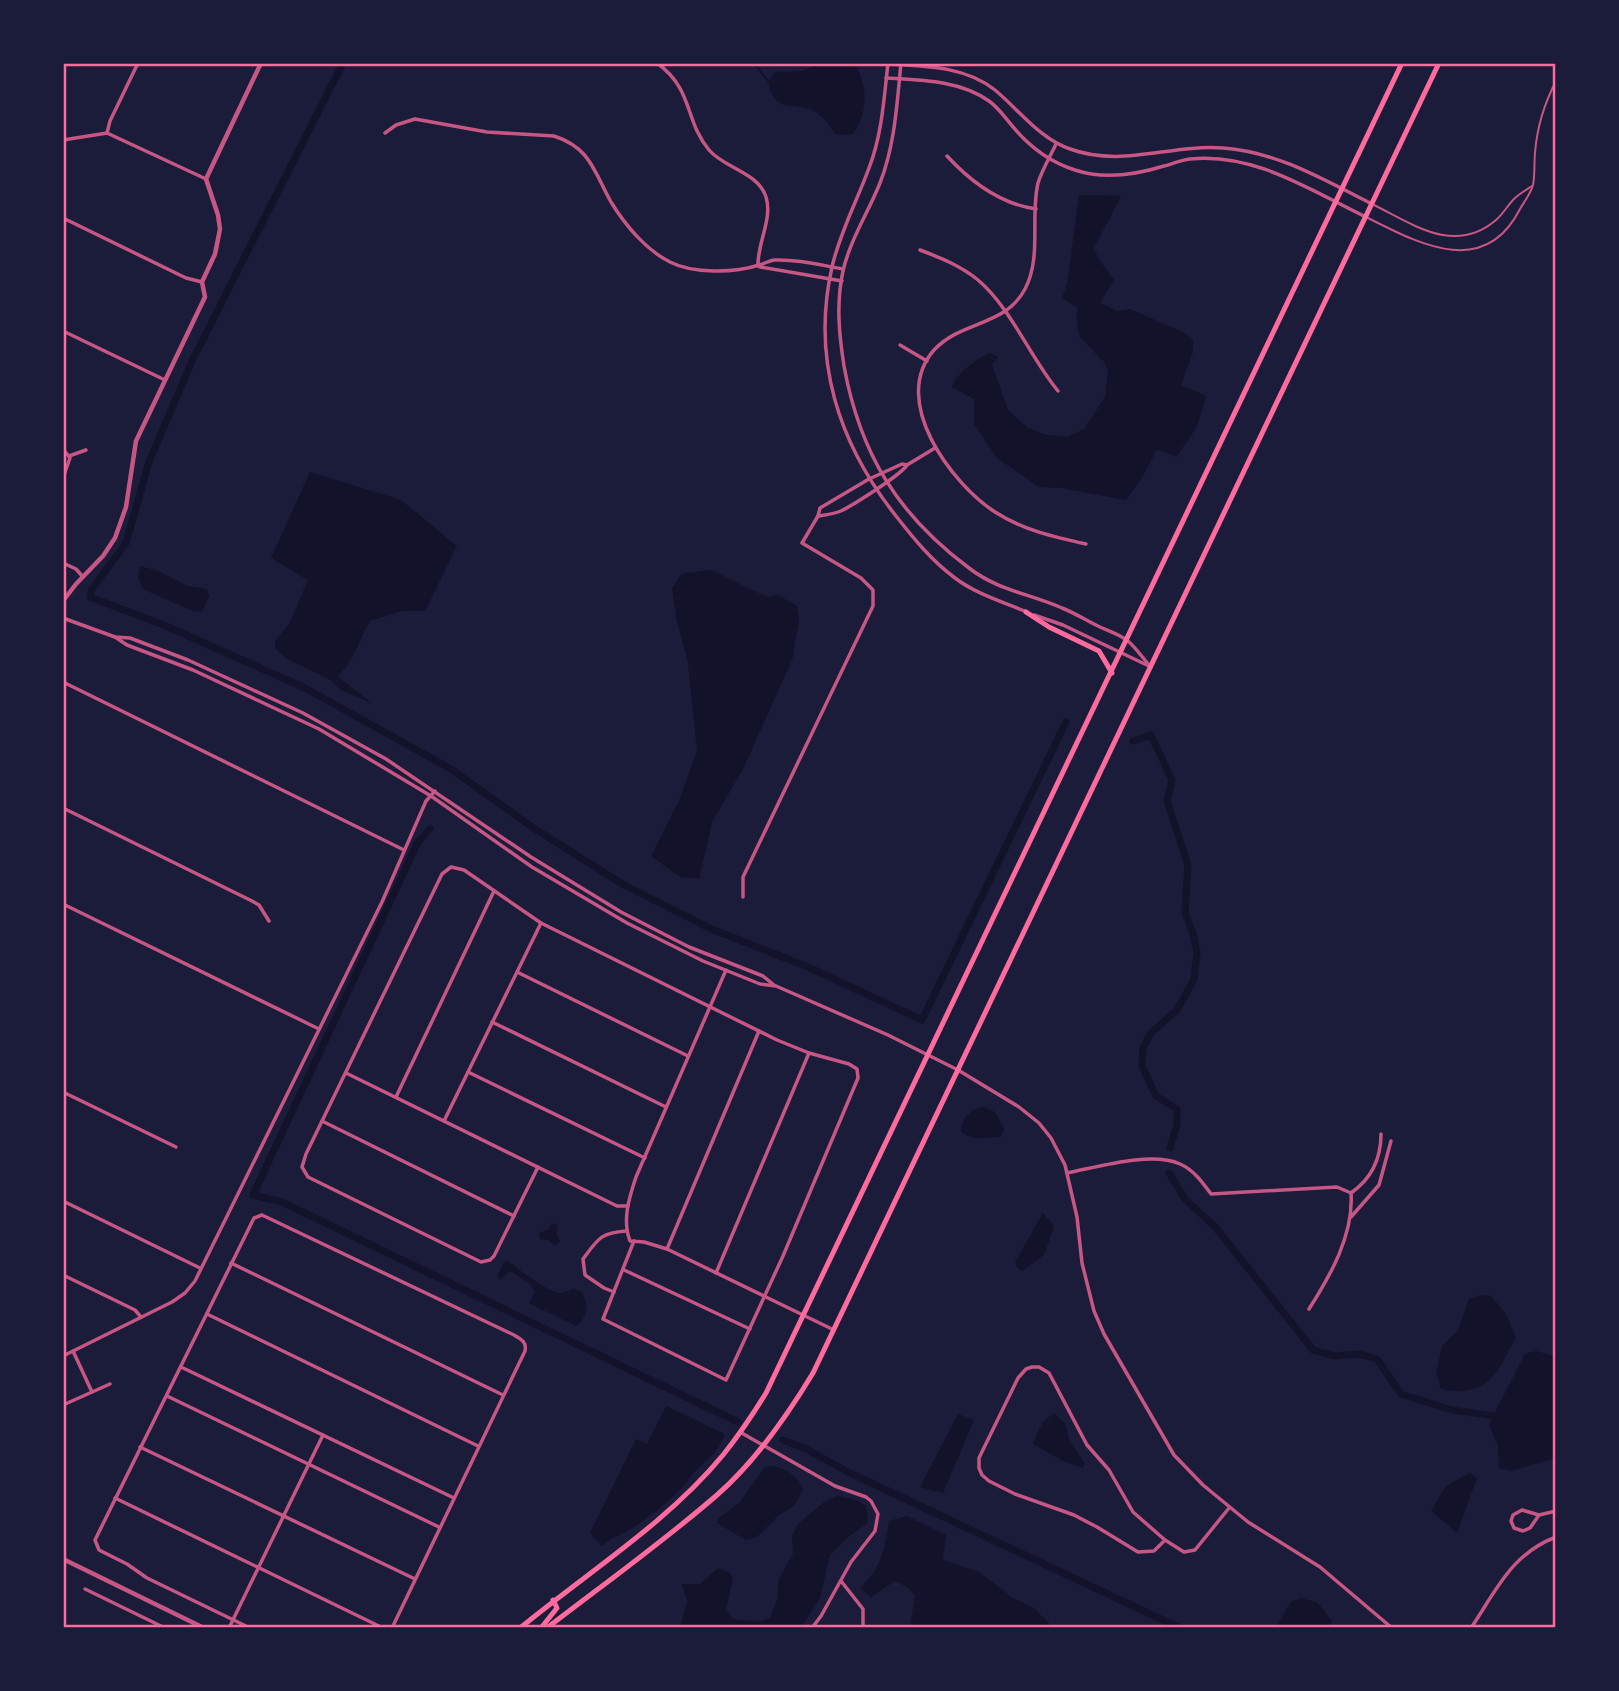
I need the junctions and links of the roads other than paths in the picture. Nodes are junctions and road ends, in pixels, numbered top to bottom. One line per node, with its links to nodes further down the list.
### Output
1 (138, 63): 11 (street)
2 (261, 63): 17 (street)
3 (657, 63): 27 (street)
4 (1402, 63): 19 (main road)
5 (1437, 63): 21 (main road)
6 (888, 64): 7 (street); 8 (street)
7 (901, 64): 9 (street); 14 (street)
8 (886, 78): 9 (street); 28 (street)
9 (899, 79): 16 (street); 29 (street)
10 (1556, 81): 18 (lane)
11 (107, 133): 13 (street); 17 (street)
12 (385, 133): 27 (street)
13 (63, 140)
14 (1056, 144): 16 (street); 19 (street)
15 (947, 156): 22 (street)
16 (1049, 158): 20 (street); 22 (street)
17 (206, 178): 33 (street)
18 (1533, 185): 21 (lane); 23 (lane)
19 (1342, 189): 20 (main road); 21 (street)
20 (1336, 202): 23 (street); 60 (main road)
21 (1372, 204): 23 (main road)
22 (1036, 209): 34 (street)
23 (1365, 217): 62 (main road)
24 (63, 218): 33 (street)
25 (920, 250): 34 (street)
26 (792, 261): 27 (street); 28 (street); 30 (street)
27 (758, 266): 30 (street)
28 (832, 267): 29 (street); 31 (street)
29 (844, 269): 32 (street)
30 (793, 273): 31 (street)
31 (830, 279): 32 (street); 47 (street)
32 (842, 281): 45 (street)
33 (202, 282): 38 (street)
34 (1004, 312): 37 (street); 39 (street)
35 (63, 331): 38 (street)
36 (900, 345): 37 (street)
37 (927, 361): 40 (street)
38 (165, 380): 55 (street)
39 (1058, 391)
40 (935, 448): 44 (street); 53 (street)
41 (63, 449): 43 (street)
42 (86, 450): 43 (street)
43 (69, 456): 46 (street)
44 (907, 465): 45 (street); 48 (street)
45 (881, 474): 47 (street); 48 (street)
46 (63, 478)
47 (869, 479): 49 (street); 50 (street)
48 (886, 484): 49 (street); 60 (street)
49 (875, 489): 51 (street); 57 (street)
50 (844, 494): 51 (street); 52 (street)
51 (850, 504): 52 (street)
52 (818, 516): 70 (street)
53 (1086, 544)
54 (63, 563): 55 (street)
55 (83, 577): 56 (street)
56 (63, 601)
57 (1026, 612): 61 (street); 63 (main road)
58 (63, 618): 59 (street)
59 (115, 637): 65 (street); 66 (street)
60 (1127, 640): 61 (main road); 62 (street)
61 (1122, 653): 62 (street); 63 (main road)
62 (1151, 667): 84 (main road)
63 (1112, 673): 83 (main road)
64 (63, 682): 68 (street)
65 (435, 791): 66 (street); 76 (street)
66 (431, 796): 68 (street); 74 (street)
67 (63, 808): 72 (street)
68 (404, 850): 79 (street)
69 (494, 891): 73 (street); 86 (street); 88 (street)
70 (743, 897)
71 (63, 904): 79 (street)
72 (270, 921)
73 (541, 923): 75 (street); 77 (street)
74 (726, 970): 76 (street); 77 (street)
75 (517, 972): 78 (street); 82 (street)
76 (776, 986): 83 (street)
77 (710, 1006): 80 (street); 82 (street)
78 (492, 1022): 85 (street); 89 (street)
79 (320, 1029): 107 (street)
80 (759, 1031): 81 (street); 105 (street)
81 (809, 1053): 109 (street); 112 (street)
82 (688, 1056): 89 (street)
83 (929, 1056): 84 (street); 115 (main road)
84 (958, 1070): 97 (street); 118 (main road)
85 (468, 1072): 91 (street); 95 (street)
86 (346, 1073): 88 (street); 90 (street)
87 (63, 1092): 94 (street)
88 (396, 1097): 91 (street)
89 (666, 1107): 95 (street)
90 (322, 1121): 101 (street); 101 (street)
91 (443, 1121): 96 (street)
92 (1381, 1135): 98 (street)
93 (1391, 1141): 102 (street)
94 (176, 1147)
95 (645, 1158): 100 (street)
96 (538, 1167): 100 (street); 101 (street)
97 (1067, 1173): 98 (street); 135 (street)
98 (1350, 1193): 102 (street)
99 (63, 1201): 107 (street)
100 (628, 1206): 103 (street)
101 (514, 1216)
102 (1349, 1218): 113 (street)
103 (626, 1231): 104 (street); 111 (street)
104 (634, 1241): 105 (street); 108 (street)
105 (667, 1249): 109 (street)
106 (231, 1263): 114 (street); 124 (street); 124 (street)
107 (201, 1268): 116 (street)
108 (624, 1270): 111 (street); 117 (street)
109 (716, 1273): 112 (street)
110 (63, 1275): 116 (street)
111 (615, 1292): 117 (street)
112 (765, 1297): 115 (street); 117 (street)
113 (1309, 1309)
114 (207, 1314): 121 (street); 129 (street)
115 (805, 1316): 118 (street); 127 (main road)
116 (141, 1317): 119 (street)
117 (750, 1329)
118 (834, 1330): 130 (main road)
119 (73, 1351): 120 (street); 123 (street)
120 (63, 1356)
121 (181, 1367): 125 (street); 128 (street)
122 (110, 1384): 123 (street)
123 (92, 1392): 126 (street)
124 (503, 1395): 129 (street)
125 (167, 1396): 131 (street); 132 (street)
126 (63, 1405)
127 (740, 1432): 130 (street); 147 (main road)
128 (323, 1436): 132 (street); 134 (street)
129 (478, 1446): 134 (street)
130 (762, 1446): 145 (street); 157 (main road)
131 (140, 1447): 133 (street); 137 (street)
132 (309, 1463): 137 (street); 139 (street)
133 (115, 1498): 143 (street); 148 (street)
134 (453, 1498): 139 (street)
135 (1229, 1507): 141 (street); 160 (street)
136 (1556, 1511): 138 (street)
137 (284, 1515): 143 (street); 144 (street)
138 (1539, 1515): 138 (street)
139 (439, 1527): 144 (street)
140 (1556, 1537): 161 (street)
141 (1164, 1540): 141 (street)
142 (63, 1559): 150 (street)
143 (258, 1569): 148 (street); 153 (street)
144 (415, 1579): 154 (street)
145 (841, 1581): 158 (street); 159 (street)
146 (85, 1589): 149 (street)
147 (553, 1600): 155 (main road); 156 (main road)
148 (234, 1620): 151 (street); 152 (street)
149 (165, 1628)
150 (204, 1628)
151 (229, 1628)
152 (250, 1628)
153 (383, 1628)
154 (392, 1628)
155 (520, 1628)
156 (541, 1628)
157 (547, 1628)
158 (812, 1628)
159 (863, 1628)
160 (1392, 1628)
161 (1471, 1628)

